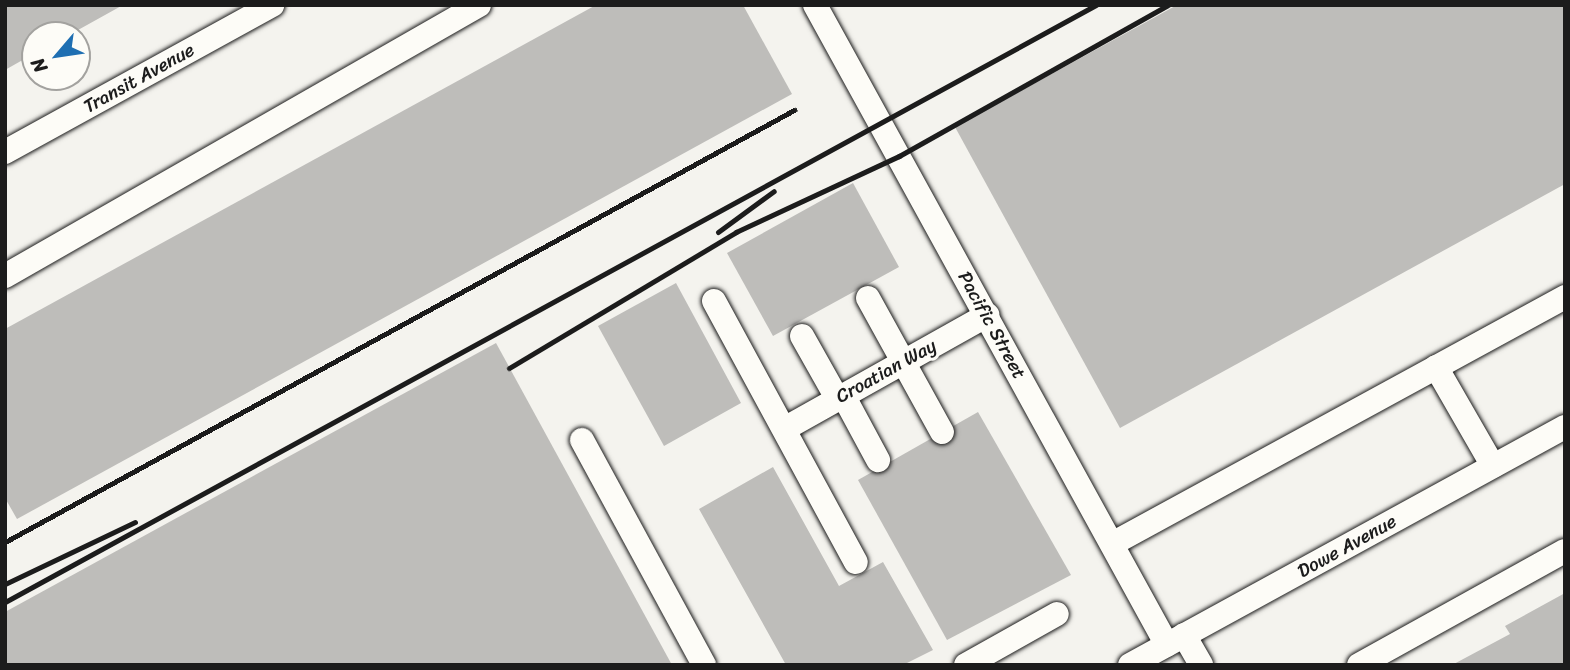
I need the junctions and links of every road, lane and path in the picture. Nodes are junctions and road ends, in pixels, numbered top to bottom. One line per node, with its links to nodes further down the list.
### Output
1 (272, 5): 4 (street, Transit Avenue)
2 (479, 5): 5 (street)
3 (816, 5): 9 (street, Pacific Street)
4 (5, 152)
5 (5, 276)
6 (1565, 297): 12 (street)
7 (868, 298): 11 (street)
8 (714, 301): 15 (street)
9 (987, 315): 11 (street, Croatian Way); 20 (street, Pacific Street)
10 (802, 336): 13 (street)
11 (904, 361): 13 (street, Croatian Way); 16 (street)
12 (1436, 367): 19 (street); 20 (street)
13 (840, 397): 15 (street, Croatian Way); 18 (street)
14 (1565, 427): 19 (street, Dowe Avenue)
15 (786, 428): 22 (street)
16 (942, 432)
17 (582, 440): 26 (street)
18 (878, 460)
19 (1493, 466): 24 (street, Dowe Avenue)
20 (1112, 544): 24 (street, Pacific Street)
21 (1565, 551): 29 (street)
22 (856, 562)
23 (1057, 614): 25 (street)
24 (1175, 640): 27 (street, Dowe Avenue); 28 (street, Pacific Street)
25 (977, 662)
26 (704, 665)
27 (1130, 665)
28 (1201, 665)
29 (1359, 665)

